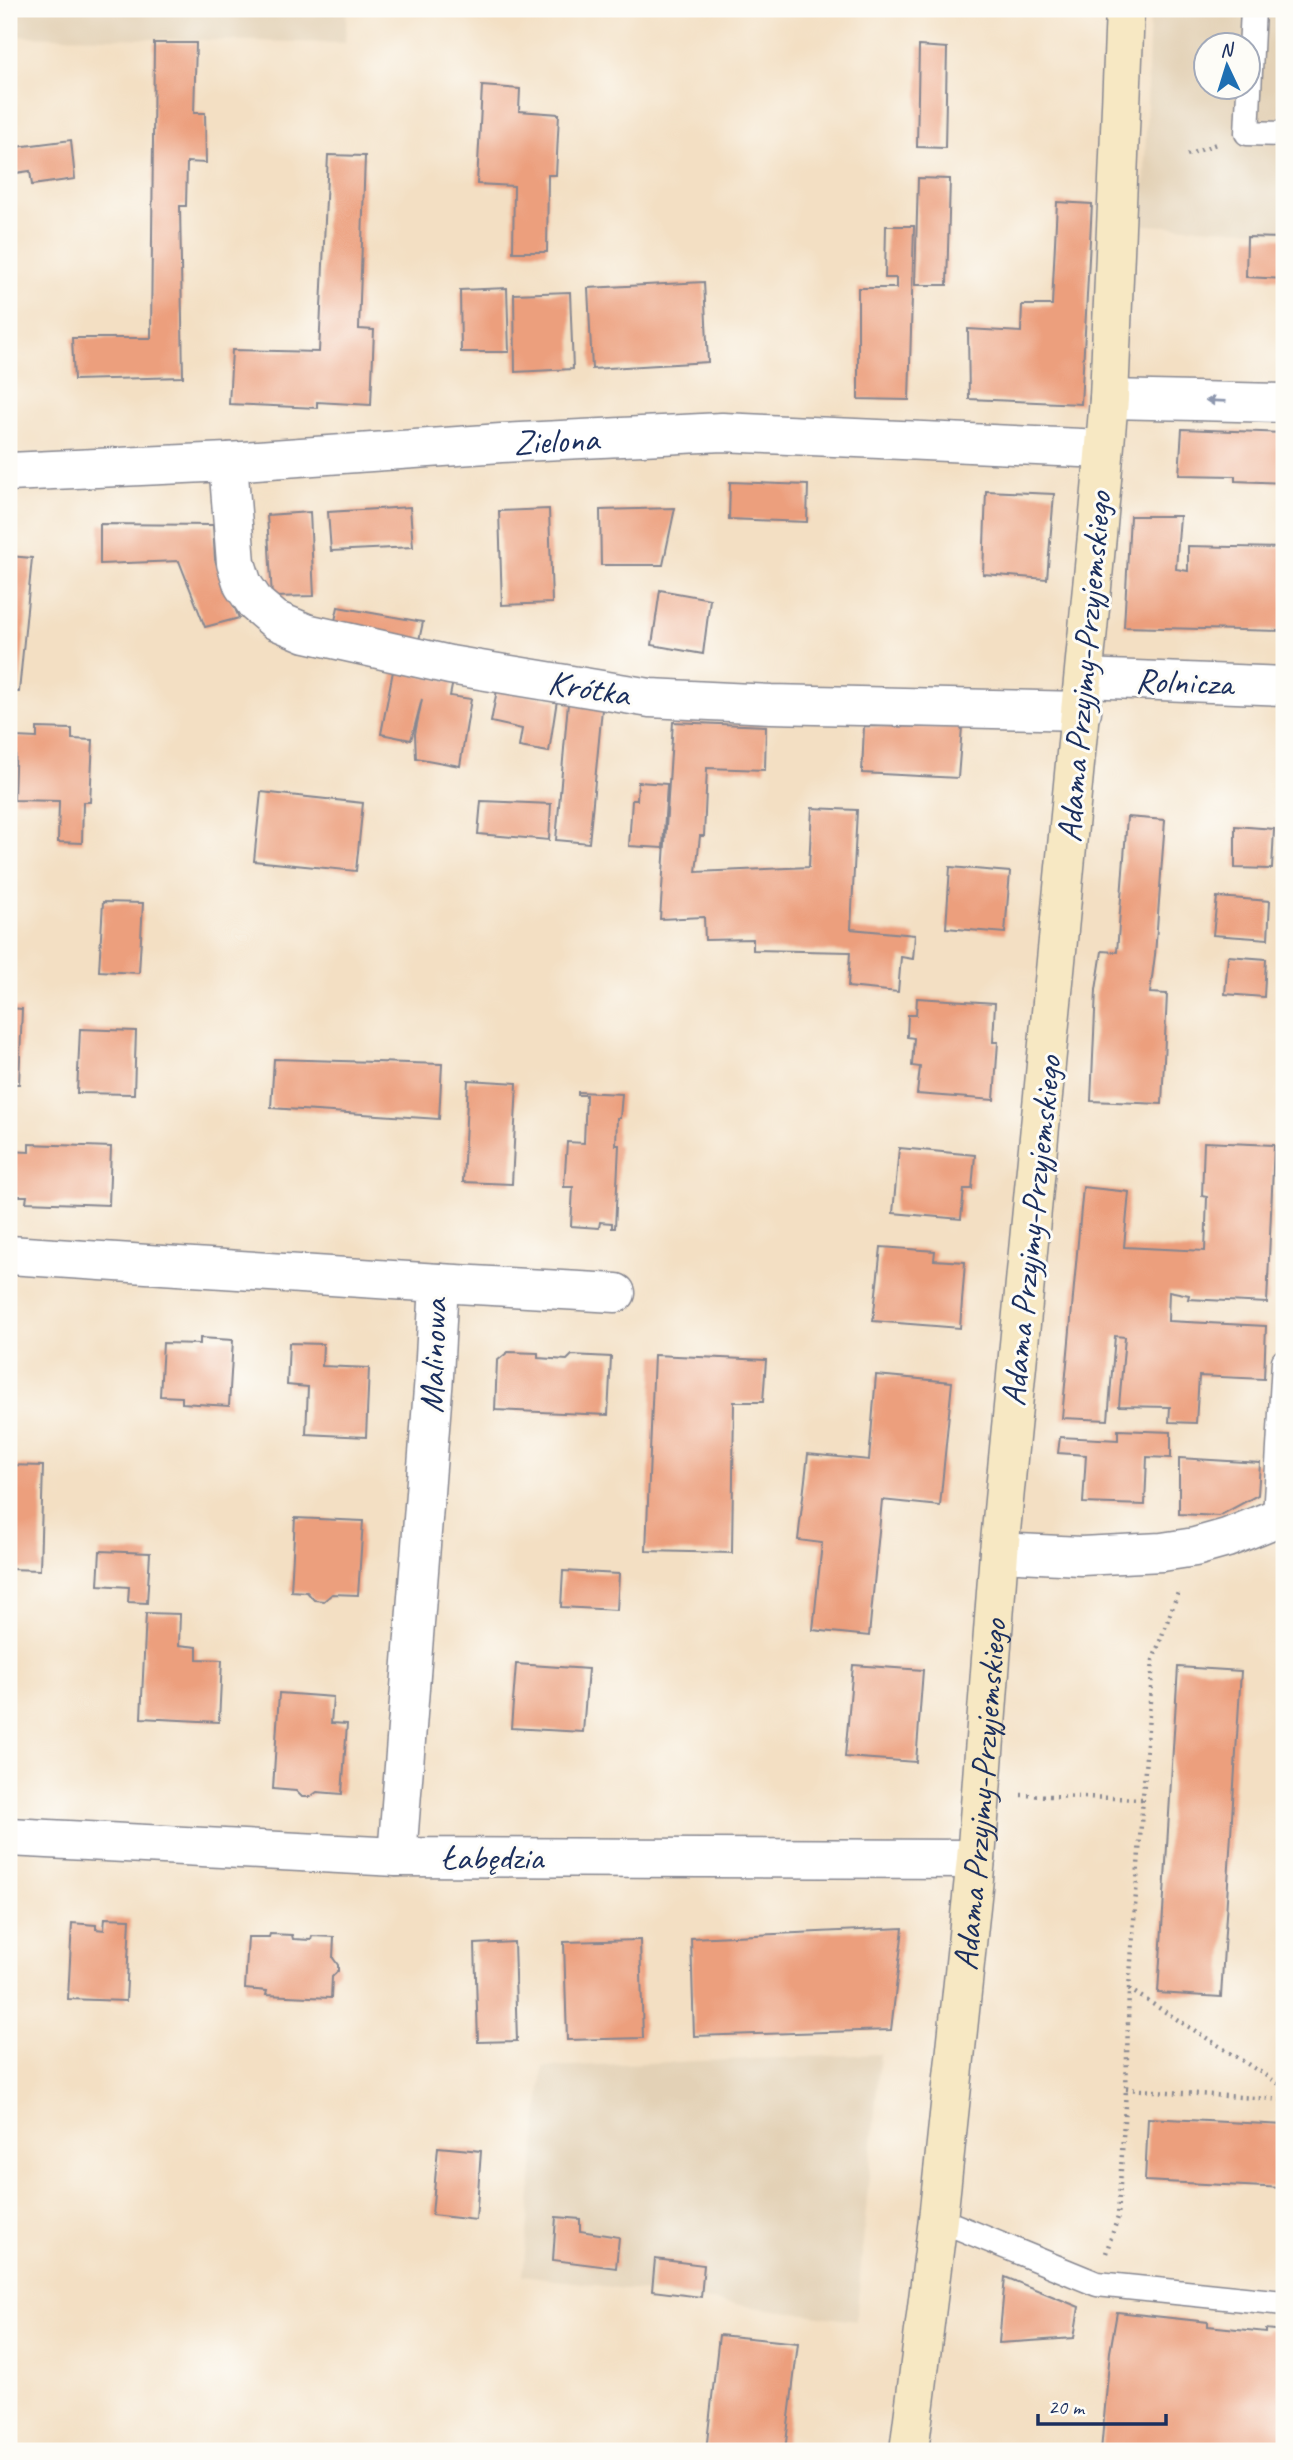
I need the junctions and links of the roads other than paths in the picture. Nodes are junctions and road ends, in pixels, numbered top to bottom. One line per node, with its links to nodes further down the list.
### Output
1 (1125, 9): 4 (street, Adama Przyjmy-Przyjemskiego)
2 (1253, 9): 3 (lane)
3 (1284, 134)
4 (1109, 399): 5 (street, one-way to 4); 6 (street, Adama Przyjmy-Przyjemskiego)
5 (1284, 403)
6 (1104, 449): 7 (street, Zielona); 10 (street, Adama Przyjmy-Przyjemskiego)
7 (228, 462): 8 (street, Zielona); 10 (street, Krótka)
8 (9, 472)
9 (1284, 686): 10 (street, Rolnicza)
10 (1083, 694): 16 (street, Adama Przyjmy-Przyjemskiego)
11 (9, 1255): 12 (street, Malinowa)
12 (439, 1283): 13 (street); 18 (street, Malinowa)
13 (616, 1293)
14 (1284, 1361): 15 (lane)
15 (1279, 1516): 16 (street)
16 (999, 1552): 19 (street, Adama Przyjmy-Przyjemskiego)
17 (9, 1837): 18 (street, Łabędzia)
18 (397, 1857): 19 (street, Łabędzia)
19 (976, 1859): 20 (street, Adama Przyjmy-Przyjemskiego)
20 (937, 2219): 21 (lane); 22 (street, Adama Przyjmy-Przyjemskiego)
21 (1284, 2304)
22 (909, 2451)

